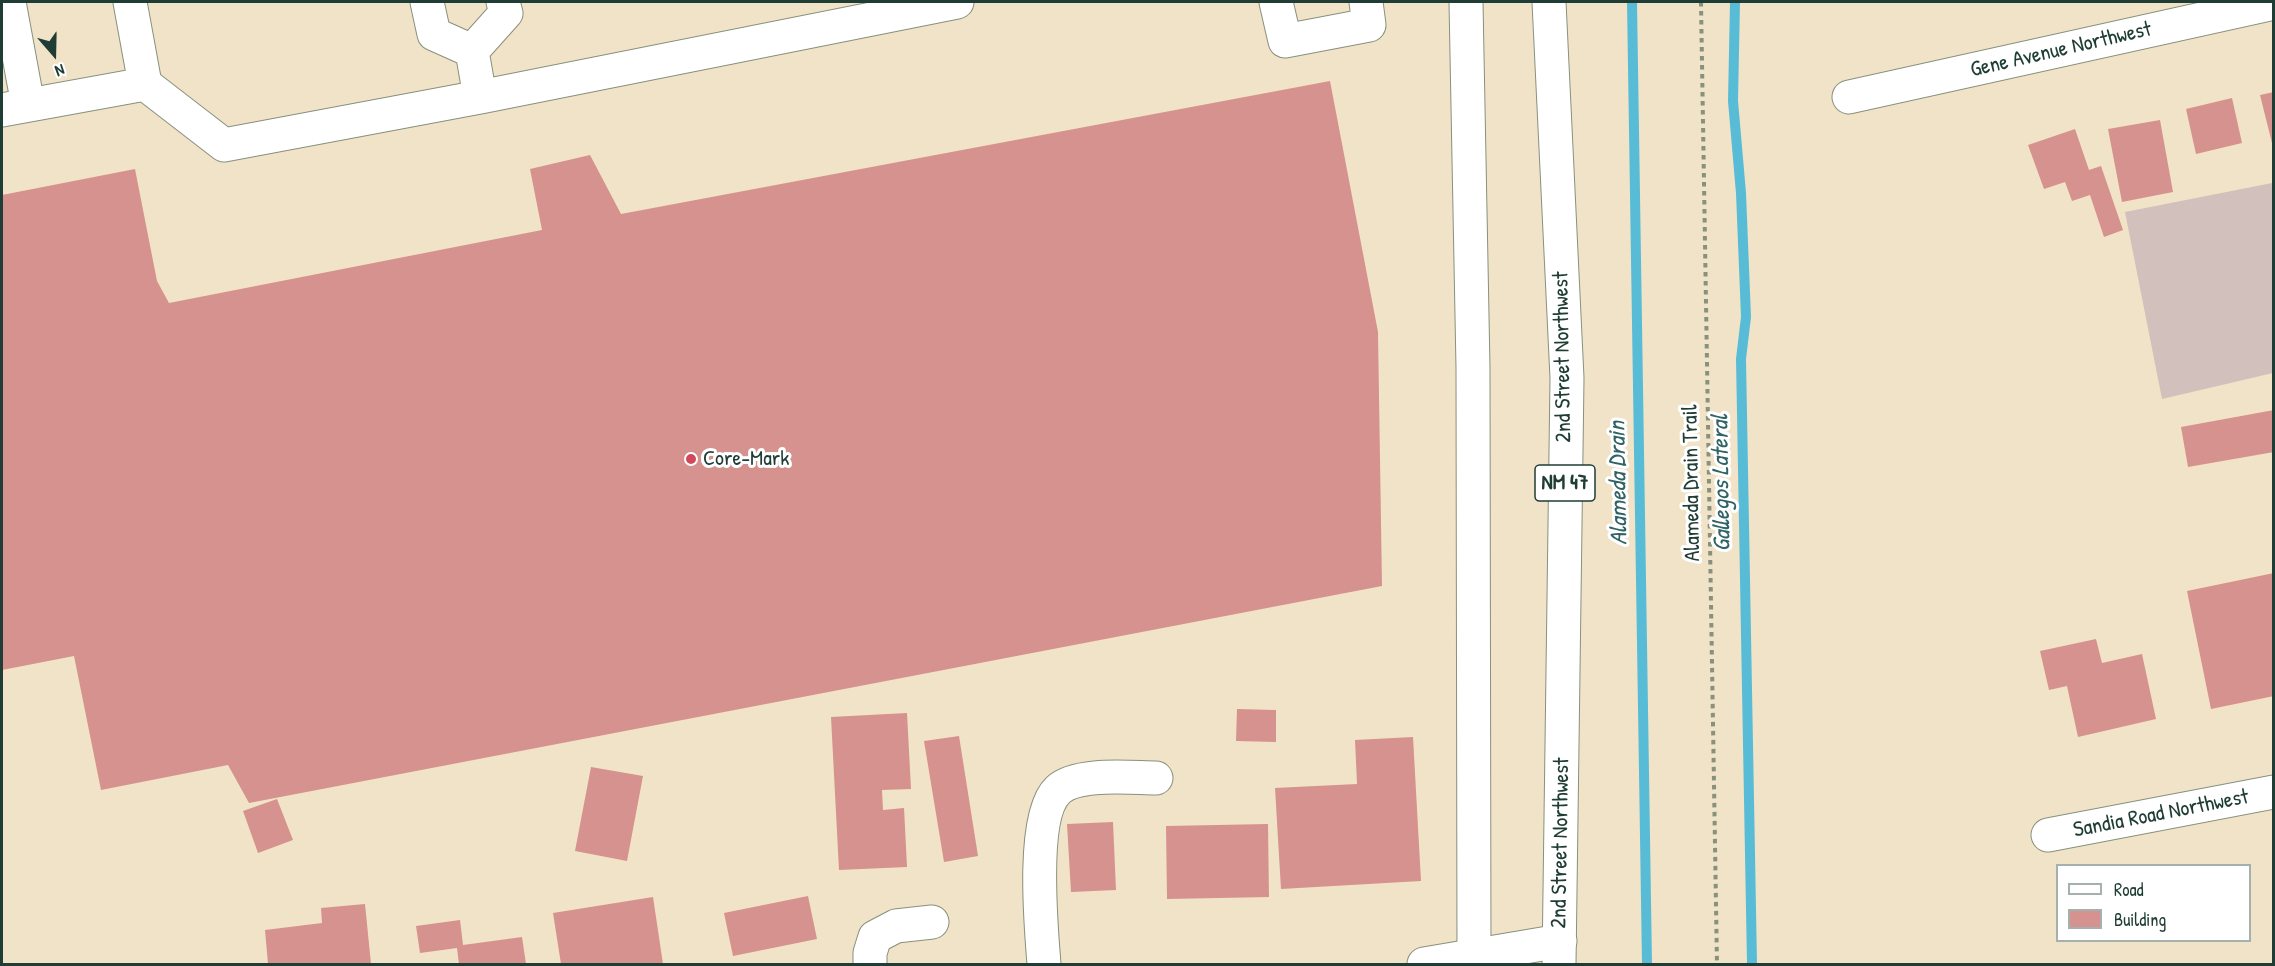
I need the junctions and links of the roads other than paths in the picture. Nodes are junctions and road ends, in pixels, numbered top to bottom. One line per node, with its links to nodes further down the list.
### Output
1 (9, 2): 15 (main road)
2 (130, 2): 12 (main road)
3 (427, 2): 11 (main road)
4 (503, 2): 11 (main road)
5 (957, 2): 13 (main road)
6 (1276, 2): 7 (main road)
7 (1365, 2)
8 (1466, 2): 21 (main road)
9 (1548, 2): 20 (main road, 2nd Street Northwest / NM 47)
10 (2274, 3): 14 (main road, Gene Avenue Northwest)
11 (472, 51): 13 (main road)
12 (146, 84): 13 (main road); 15 (main road)
13 (480, 97)
14 (1849, 97)
15 (15, 108)
16 (1156, 778): 23 (main road)
17 (2274, 792): 18 (main road, Sandia Road Northwest)
18 (2048, 836)
19 (932, 922): 22 (main road)
20 (1559, 953): 21 (main road)
21 (1474, 961): 24 (main road)
22 (870, 964)
23 (1044, 964)
24 (1424, 964)

